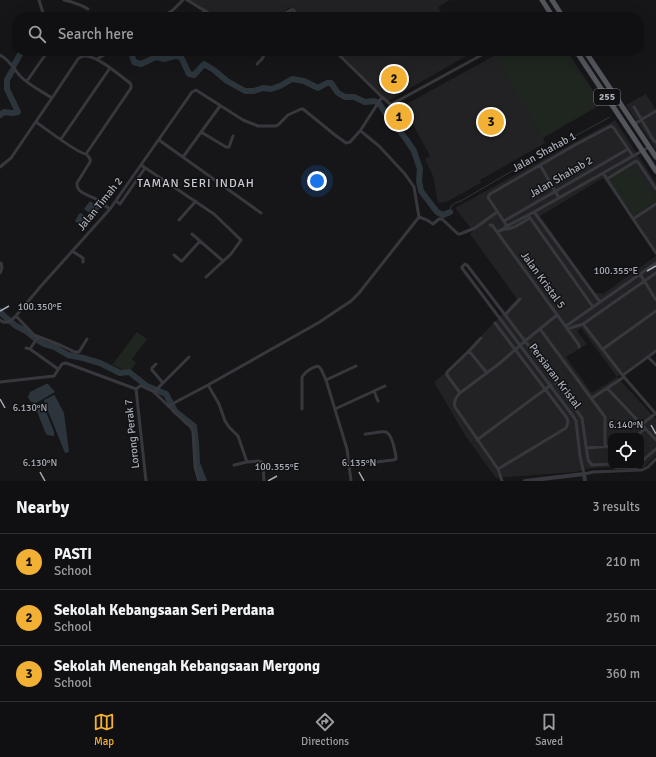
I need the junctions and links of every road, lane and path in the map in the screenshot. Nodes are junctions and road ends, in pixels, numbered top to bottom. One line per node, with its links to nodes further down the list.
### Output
1 (39, 0): 9 (street)
2 (64, 0): 7 (street)
3 (183, 0): 10 (street)
4 (187, 0): 8 (street)
5 (542, 0): 12 (main road)
6 (552, 0): 13 (main road)
7 (88, 9)
8 (204, 10): 11 (street)
9 (43, 12)
10 (170, 12)
11 (207, 12)
12 (549, 12)
13 (560, 12)
14 (0, 55): 25 (street)
15 (44, 56): 25 (street)
16 (102, 56): 22 (street)
17 (264, 56): 23 (street)
18 (340, 56): 27 (street)
19 (480, 56): 27 (street)
20 (579, 56): 42 (main road, 255)
21 (588, 56): 33 (main road, 255)
22 (97, 59): 24 (street); 26 (street)
23 (256, 64)
24 (110, 68): 37 (street); 43 (street)
25 (27, 81): 26 (street)
26 (52, 98): 32 (street)
27 (381, 99): 34 (street)
28 (220, 106): 34 (street); 35 (street); 38 (street, Jalan Timah 2)
29 (634, 107): 31 (street)
30 (656, 111): 31 (street)
31 (642, 119): 33 (street); 39 (street)
32 (36, 122): 37 (street); 49 (street)
33 (634, 124): 41 (main road, 255)
34 (360, 131): 65 (street)
35 (201, 132): 36 (street); 45 (street)
36 (233, 136)
37 (61, 139): 43 (street)
38 (159, 140): 45 (street); 47 (street, Jalan Timah 2)
39 (656, 142)
40 (628, 149): 44 (street); 48 (street, Jalan Shahab 1); 55 (street, Jalan Shahab 2)
41 (652, 149): 42 (street); 46 (main road, 255)
42 (642, 151): 44 (street); 51 (main road, 255)
43 (86, 154): 60 (street)
44 (633, 156): 52 (street)
45 (183, 157): 63 (street)
46 (656, 157)
47 (141, 165): 50 (street); 57 (street, Jalan Timah 2)
48 (540, 165): 55 (street); 61 (street, Jalan Shahab 1)
49 (0, 168)
50 (146, 168): 57 (street); 58 (street)
51 (656, 171)
52 (604, 173): 53 (street); 56 (street)
53 (607, 179): 54 (street); 66 (street)
54 (656, 189)
55 (555, 191): 56 (street); 68 (street, Jalan Shahab 2)
56 (559, 198): 62 (street)
57 (116, 201): 60 (street, Jalan Timah 2)
58 (196, 201): 67 (street); 79 (street)
59 (656, 204): 66 (street)
60 (110, 209): 76 (street, Jalan Timah 2)
61 (497, 212): 65 (street); 68 (street, Jalan Shahab 1)
62 (534, 212): 64 (street); 90 (street)
63 (261, 213)
64 (529, 216): 70 (street); 71 (street); 91 (street)
65 (419, 217): 124 (street)
66 (633, 219): 75 (street)
67 (179, 220)
68 (504, 221): 70 (street, Jalan Shahab 1)
69 (490, 225): 72 (street, Jalan Kristal 5)
70 (507, 226): 71 (street)
71 (504, 229): 72 (street)
72 (497, 232): 94 (street, Jalan Kristal 5)
73 (192, 234): 74 (street)
74 (200, 241): 78 (street); 79 (street)
75 (655, 250): 77 (street)
76 (72, 251): 80 (street); 95 (street, Jalan Timah 2)
77 (656, 253)
78 (174, 255)
79 (223, 261): 86 (street)
80 (83, 262)
81 (0, 263): 84 (street)
82 (656, 263): 85 (street)
83 (656, 272): 87 (street)
84 (0, 273)
85 (640, 274): 87 (street); 90 (street)
86 (206, 277)
87 (644, 281): 89 (street); 98 (street)
88 (520, 299): 93 (street)
89 (656, 300)
90 (600, 302): 91 (street)
91 (593, 307): 99 (street)
92 (656, 311): 109 (street)
93 (505, 315): 104 (street); 105 (street, Persiaran Kristal)
94 (557, 315): 99 (street, Jalan Kristal 5); 100 (street)
95 (16, 316): 96 (street, Jalan Timah 2); 101 (street)
96 (0, 320)
97 (495, 323): 110 (street)
98 (583, 324): 99 (street); 109 (street)
99 (567, 328): 106 (street, Jalan Kristal 5)
100 (540, 329): 104 (street); 133 (street)
101 (37, 338): 103 (street); 108 (street)
102 (481, 338): 111 (street)
103 (87, 339)
104 (525, 341): 105 (street); 139 (street)
105 (520, 345): 110 (street); 125 (street, Persiaran Kristal)
106 (579, 347)
107 (26, 348): 108 (street)
108 (30, 349): 118 (street)
109 (603, 349): 120 (street)
110 (516, 350): 119 (street); 129 (street)
111 (469, 351): 119 (street); 132 (street)
112 (656, 351): 114 (street)
113 (189, 357): 123 (street)
114 (648, 357): 116 (street); 120 (street)
115 (156, 364): 123 (street)
116 (656, 365)
117 (356, 366): 121 (street)
118 (58, 369): 122 (street); 128 (street)
119 (487, 373): 132 (street)
120 (624, 376): 127 (street); 138 (street)
121 (326, 380): 136 (street); 137 (street)
122 (0, 382)
123 (163, 383): 131 (street)
124 (208, 385): 135 (street); 153 (street)
125 (551, 385): 129 (street); 140 (street, Persiaran Kristal)
126 (385, 386): 130 (street)
127 (607, 388): 133 (street); 141 (street)
128 (136, 389): 131 (street, Lorong Perak 7); 160 (street, Lorong Perak 7)
129 (546, 389): 145 (street); 157 (street)
130 (374, 391): 134 (street); 137 (street)
131 (154, 392): 135 (street)
132 (460, 393): 145 (street)
133 (592, 398): 148 (street)
134 (378, 401)
135 (171, 405): 161 (street)
136 (302, 409)
137 (334, 409): 156 (street)
138 (656, 413): 141 (street)
139 (583, 420): 140 (street); 149 (street)
140 (576, 421): 159 (street, Persiaran Kristal)
141 (641, 425): 142 (street)
142 (645, 428): 143 (street); 146 (street)
143 (640, 433)
144 (365, 434): 156 (street)
145 (477, 440): 157 (street)
146 (656, 440)
147 (608, 446): 148 (street)
148 (605, 447): 149 (street)
149 (586, 448): 154 (street)
150 (656, 449): 151 (street)
151 (644, 459)
152 (656, 459): 158 (street)
153 (247, 462): 155 (street); 162 (street)
154 (608, 464)
155 (234, 465)
156 (350, 465): 163 (street)
157 (498, 469): 164 (street)
158 (637, 471): 159 (street)
159 (584, 474): 166 (street); 167 (street)
160 (146, 481)
161 (199, 481)
162 (264, 481)
163 (351, 481)
164 (502, 481)
165 (525, 481): 166 (street)
166 (529, 481)
167 (585, 481)

